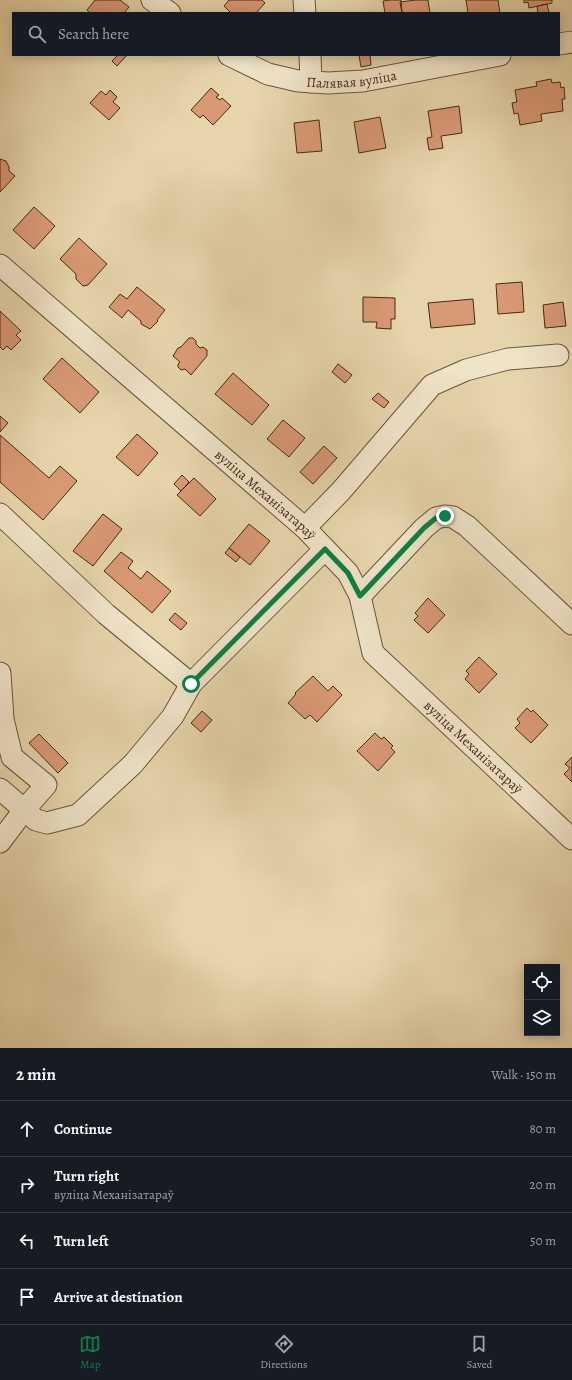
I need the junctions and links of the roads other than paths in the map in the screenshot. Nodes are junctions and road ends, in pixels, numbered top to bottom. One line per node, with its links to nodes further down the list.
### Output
1 (152, 0): 3 (street)
2 (304, 0): 4 (street)
3 (169, 12)
4 (305, 12)
5 (572, 42): 6 (street)
6 (560, 44)
7 (232, 56): 10 (street, Палявая вуліца)
8 (310, 56): 10 (street)
9 (495, 56): 10 (street, Палявая вуліца)
10 (311, 82)
11 (0, 265): 14 (street, вуліца Механізатараў)
12 (558, 355): 14 (street)
13 (0, 515): 19 (street)
14 (305, 528): 15 (street, вуліца Механізатараў)
15 (325, 549): 16 (street, вуліца Механізатараў); 19 (street)
16 (360, 596): 17 (street); 22 (street, вуліца Механізатараў)
17 (572, 624)
18 (0, 673): 21 (street)
19 (191, 684): 21 (street)
20 (0, 789): 21 (street)
21 (24, 810): 23 (street)
22 (572, 839)
23 (0, 842)

